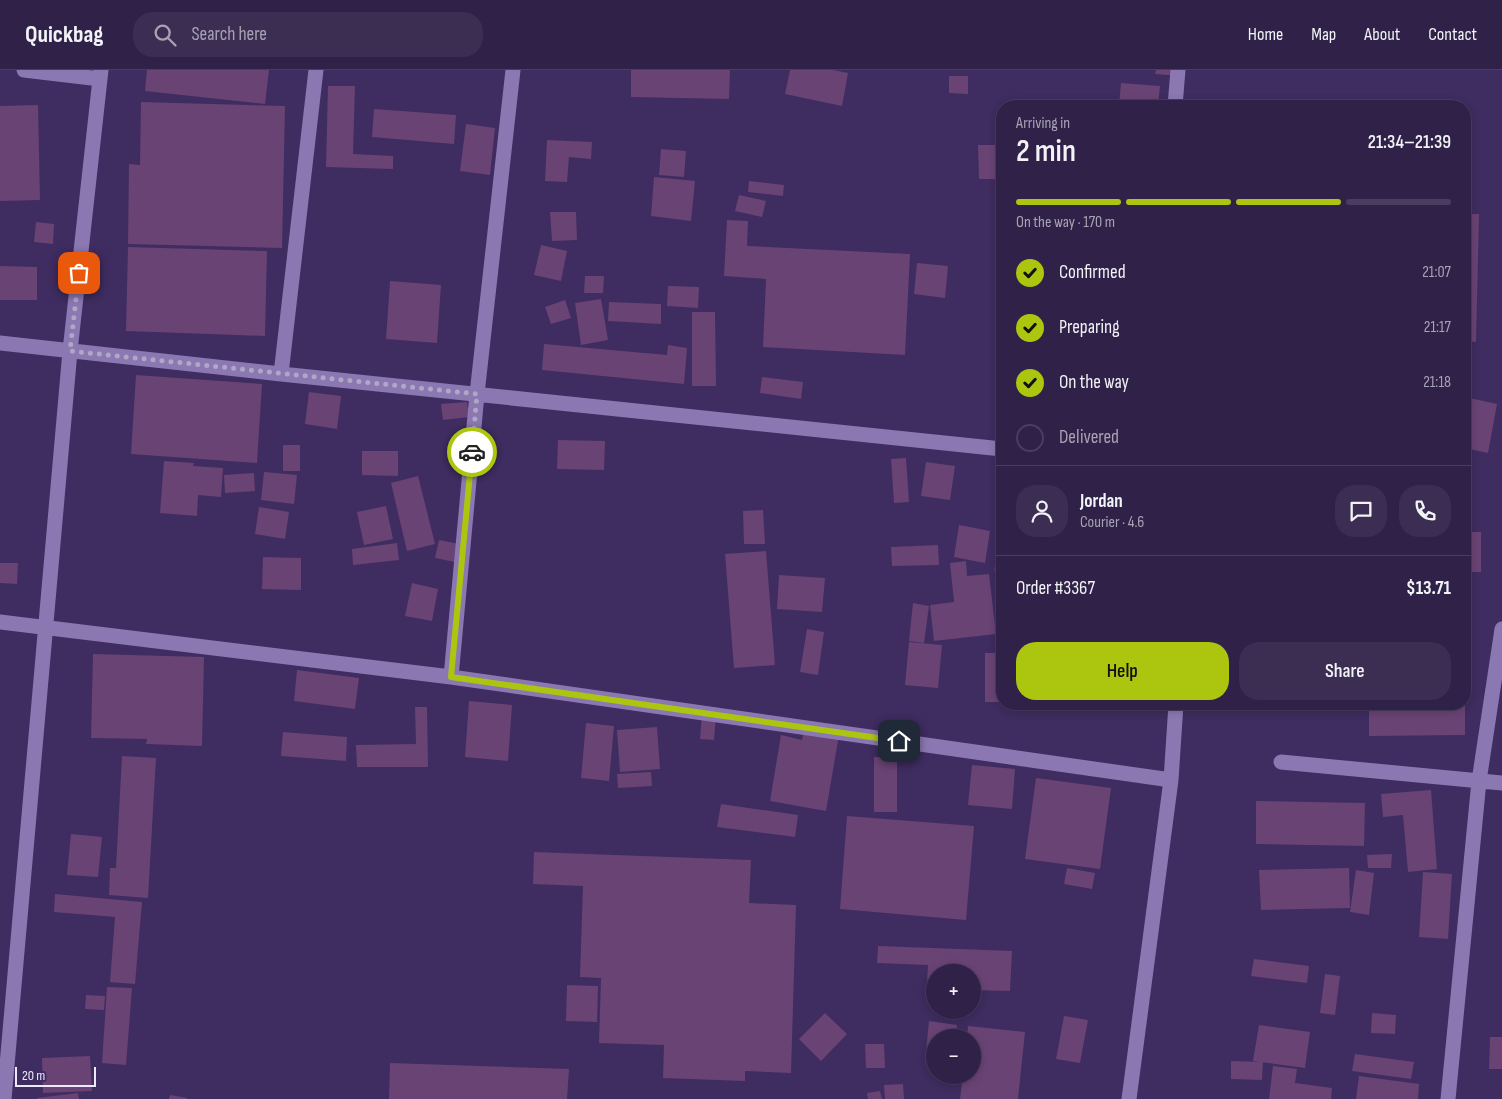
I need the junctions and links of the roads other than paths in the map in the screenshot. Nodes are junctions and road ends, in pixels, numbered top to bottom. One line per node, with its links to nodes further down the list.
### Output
1 (24, 70): 5 (street)
2 (316, 70): 9 (street)
3 (513, 70): 10 (street)
4 (1178, 70): 6 (street)
5 (100, 74): 8 (street)
6 (1176, 100)
7 (0, 343): 8 (street)
8 (70, 351): 9 (street); 13 (street)
9 (281, 374): 10 (street)
10 (477, 394): 11 (street); 15 (street)
11 (996, 448)
12 (0, 622): 13 (street)
13 (46, 627): 15 (street); 21 (street)
14 (1502, 629): 19 (street)
15 (451, 677): 18 (street)
16 (1176, 710): 18 (street)
17 (1281, 762): 19 (street)
18 (1171, 780): 22 (street)
19 (1478, 781): 20 (street); 23 (street)
20 (1502, 783)
21 (4, 1099)
22 (1129, 1099)
23 (1448, 1099)

